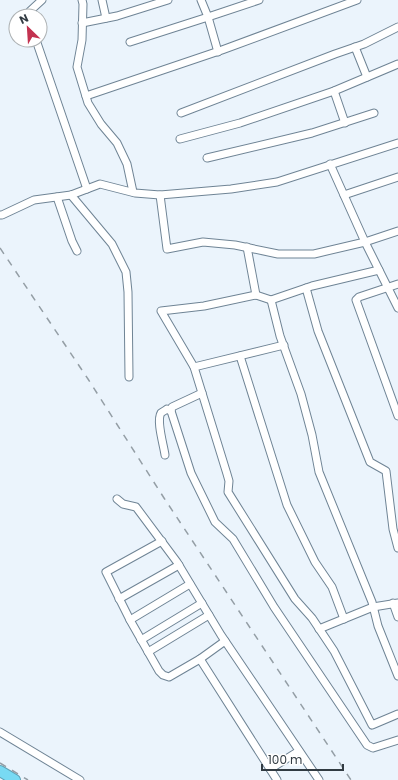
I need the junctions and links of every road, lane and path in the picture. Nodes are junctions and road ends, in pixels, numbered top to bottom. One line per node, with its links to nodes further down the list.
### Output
1 (42, 0): 8 (street)
2 (82, 0): 11 (street)
3 (102, 0): 10 (street)
4 (168, 0): 10 (street)
5 (201, 0): 9 (street)
6 (259, 0): 9 (street)
7 (357, 0): 16 (street)
8 (33, 8)
9 (208, 17): 13 (street); 16 (street)
10 (106, 18): 11 (street)
11 (82, 24): 20 (street)
12 (398, 27): 14 (street)
13 (130, 42)
14 (355, 47): 18 (street); 21 (street)
15 (39, 48): 29 (street)
16 (218, 52): 20 (street)
17 (398, 64): 18 (street)
18 (367, 77): 19 (street)
19 (334, 91): 23 (street); 24 (street)
20 (86, 96): 30 (street)
21 (182, 113)
22 (374, 113): 23 (street)
23 (345, 123): 26 (street)
24 (180, 139)
25 (398, 143): 27 (street)
26 (207, 158)
27 (330, 164): 32 (street); 33 (street)
28 (398, 177): 33 (street)
29 (87, 189): 30 (street); 31 (street)
30 (133, 192): 32 (street)
31 (71, 195): 34 (street); 50 (street)
32 (160, 195): 38 (street)
33 (344, 195): 37 (street)
34 (58, 197): 35 (street); 39 (street)
35 (0, 215)
36 (398, 232): 37 (street)
37 (365, 242): 38 (street); 40 (street)
38 (248, 247): 44 (street)
39 (77, 251)
40 (379, 270): 42 (street); 43 (street)
41 (398, 284): 42 (street)
42 (388, 287): 46 (street); 53 (street)
43 (306, 288): 45 (street); 57 (street)
44 (256, 295): 45 (street); 49 (street)
45 (272, 300): 47 (street)
46 (398, 308)
47 (284, 345): 48 (street); 63 (street)
48 (240, 356): 49 (street); 66 (street)
49 (194, 367): 51 (street)
50 (130, 377)
51 (202, 393): 52 (street); 68 (street)
52 (171, 411): 54 (street); 76 (street)
53 (398, 416)
54 (165, 455)
55 (117, 499): 56 (street)
56 (162, 542): 58 (street); 60 (street)
57 (398, 548)
58 (179, 564): 59 (street); 60 (street)
59 (190, 584): 61 (street); 67 (street)
60 (119, 598): 67 (street)
61 (202, 603): 64 (street); 69 (street)
62 (396, 603): 63 (street); 65 (street)
63 (373, 607): 66 (street); 73 (street)
64 (209, 615): 70 (street); 71 (street)
65 (398, 617)
66 (344, 619): 68 (street)
67 (130, 620): 69 (street)
68 (319, 629): 74 (street)
69 (141, 640): 71 (street)
70 (225, 640): 72 (street); 77 (street)
71 (148, 652): 72 (street)
72 (200, 660): 78 (street)
73 (398, 676)
74 (398, 714)
75 (0, 732): 81 (street)
76 (398, 740)
77 (299, 751): 78 (street); 83 (street)
78 (270, 769): 82 (street)
79 (0, 771): 80 (highway)
80 (14, 780)
81 (80, 780)
82 (277, 780)
83 (319, 780)

